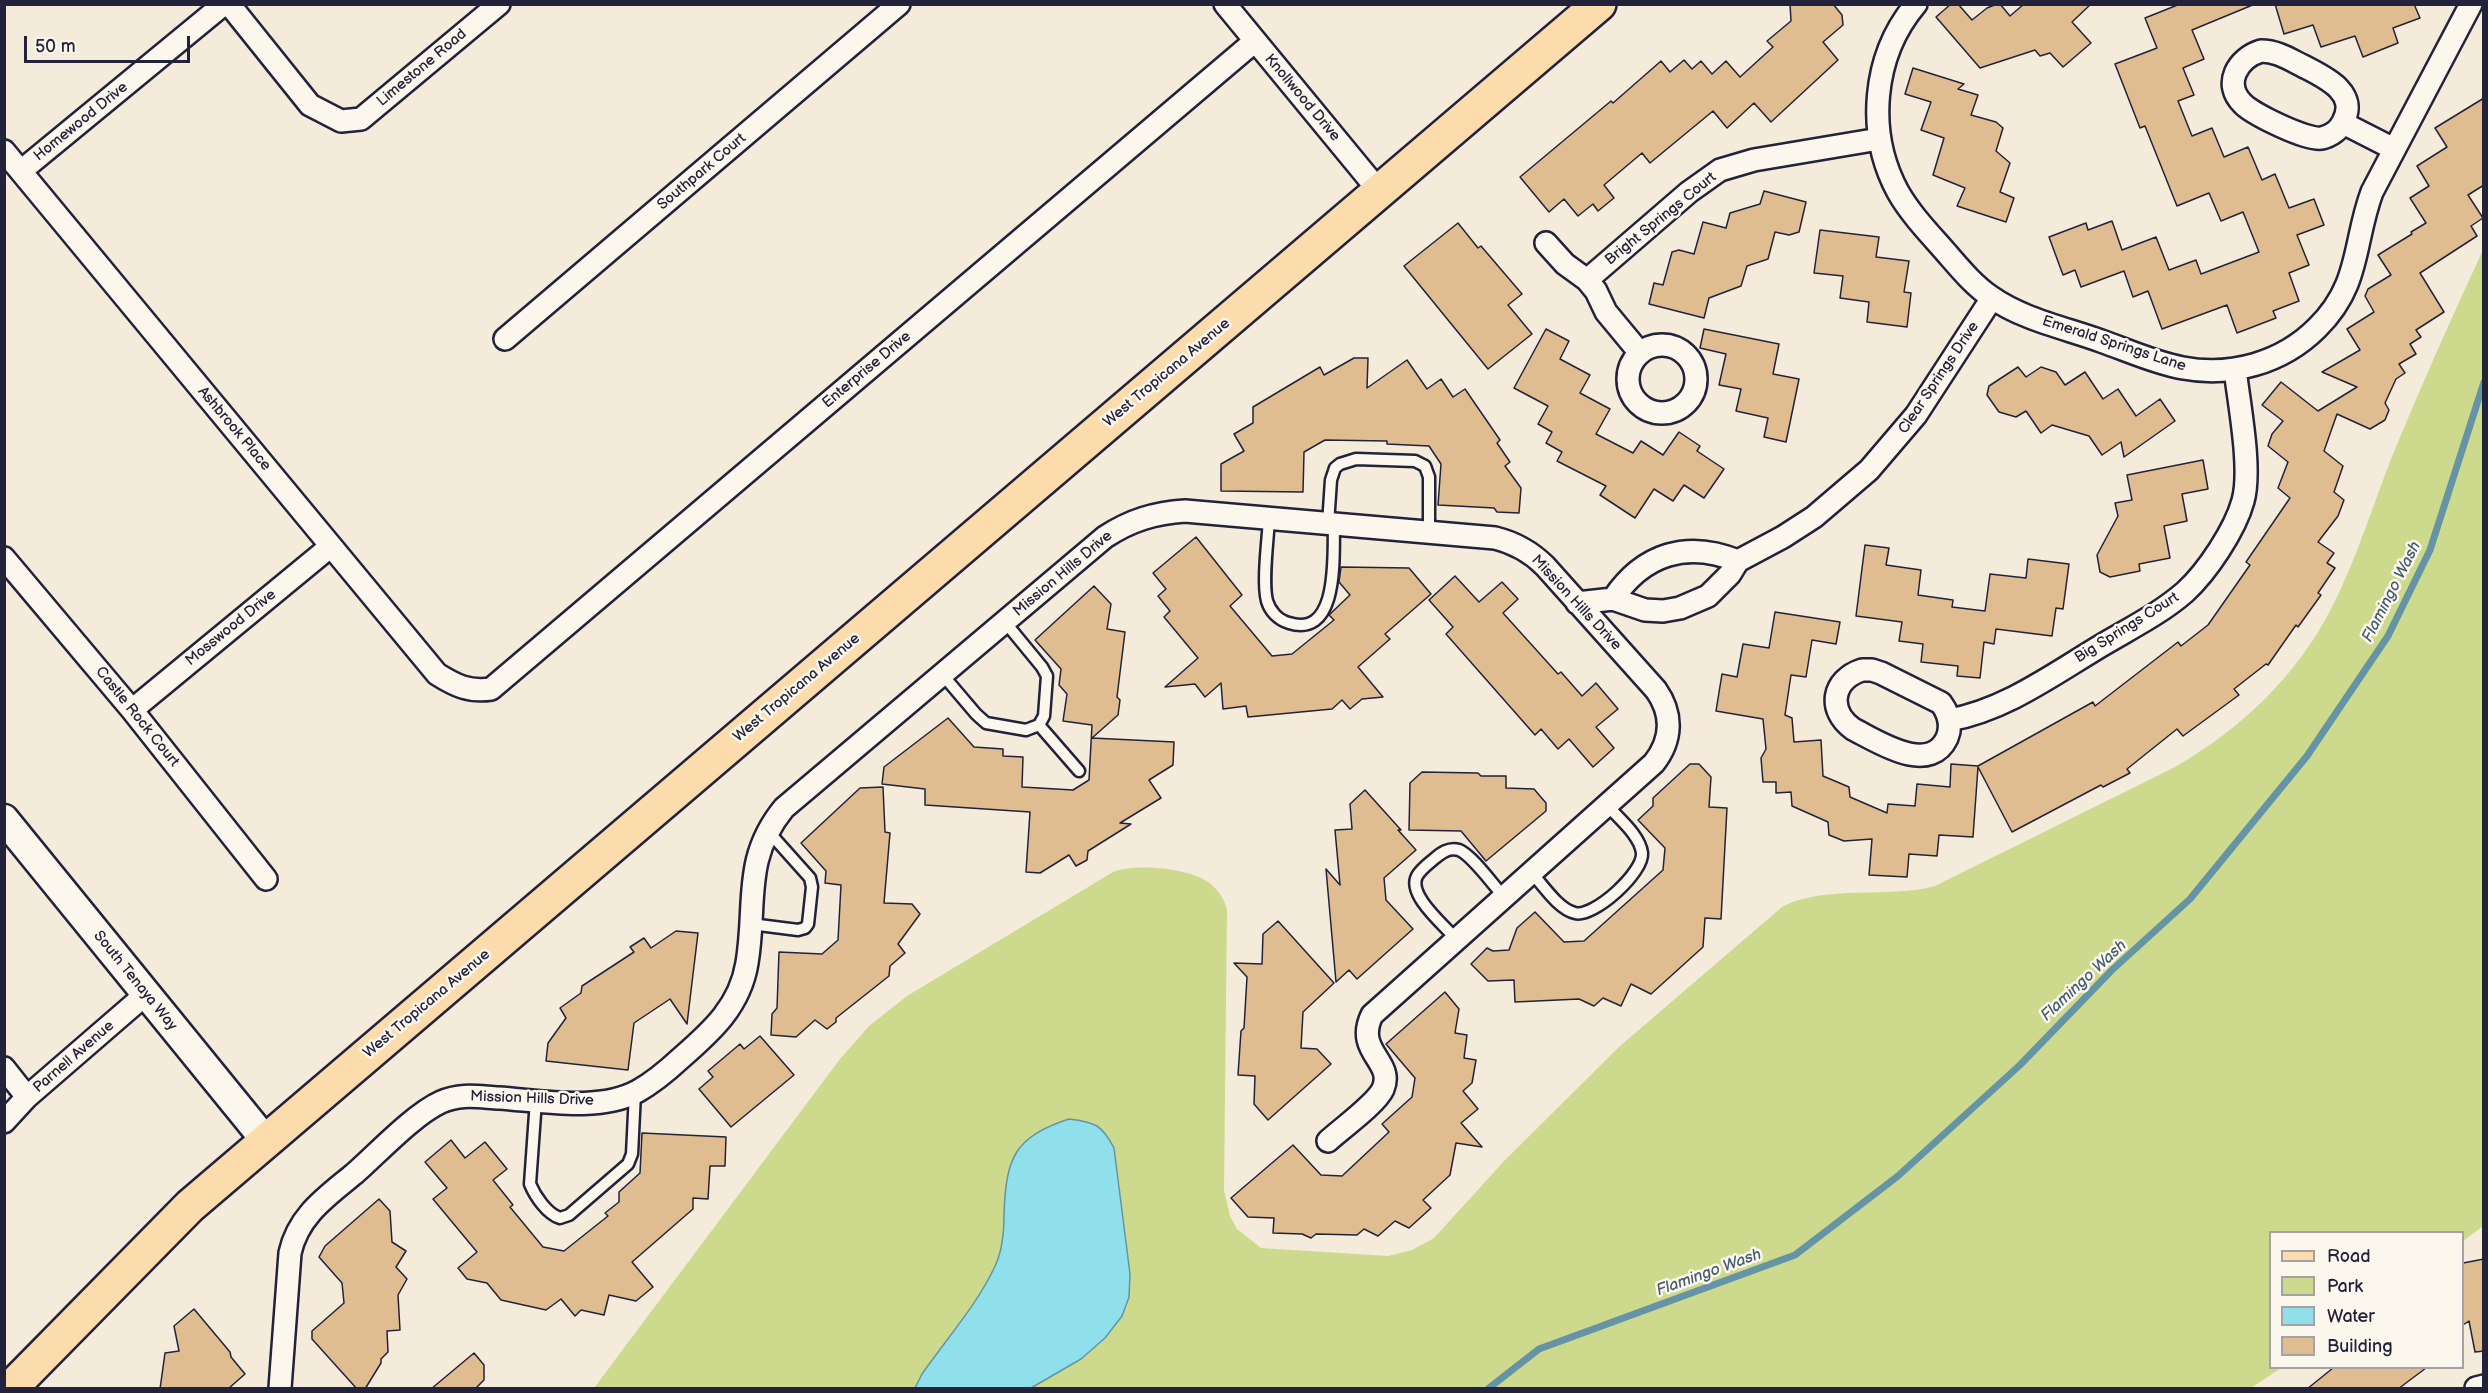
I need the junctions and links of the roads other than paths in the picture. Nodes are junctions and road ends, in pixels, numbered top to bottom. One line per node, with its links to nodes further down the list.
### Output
1 (224, 4): 14 (street, Homewood Drive)
2 (229, 4): 3 (street, Limestone Road)
3 (499, 4)
4 (898, 4): 19 (street, Southpark Court)
5 (1225, 4): 9 (street, Knollwood Drive)
6 (1599, 4): 15 (main road, West Tropicana Avenue)
7 (1916, 4): 11 (street, Emerald Springs Lane)
8 (2471, 4): 12 (street, Emerald Springs Lane)
9 (1255, 41): 15 (street, Knollwood Drive); 32 (street, Enterprise Drive)
10 (2343, 123): 10 (street); 12 (street)
11 (1879, 139): 17 (street, Bright Springs Court); 18 (street, Emerald Springs Lane)
12 (2394, 149): 21 (street, Emerald Springs Lane)
13 (4, 151): 14 (street, Ashbrook Place)
14 (21, 171): 25 (street, Ashbrook Place)
15 (1379, 191): 52 (main road, West Tropicana Avenue)
16 (1546, 243): 17 (street)
17 (1587, 280): 20 (street)
18 (1992, 298): 21 (street, Emerald Springs Lane); 27 (street, Clear Springs Drive)
19 (505, 339)
20 (1640, 352)
21 (2235, 369): 34 (street, Big Springs Court)
22 (1269, 518): 23 (street, Mission Hills Drive); 23 (lane); 30 (street, Mission Hills Drive)
23 (1331, 524): 24 (street, Mission Hills Drive); 24 (lane)
24 (1429, 532): 29 (street, Mission Hills Drive)
25 (331, 546): 32 (street, Ashbrook Place); 33 (street, Mosswood Drive)
26 (4, 558): 33 (street, Castle Rock Court)
27 (1738, 561): 28 (street); 28 (street, Clear Springs Drive)
28 (1613, 599): 29 (street, Clear Springs Drive)
29 (1577, 603): 37 (street, Mission Hills Drive)
30 (1005, 622): 31 (street, Mission Hills Drive); 35 (lane)
31 (942, 674): 35 (lane); 39 (street, Mission Hills Drive)
32 (476, 691)
33 (132, 710): 41 (street, Castle Rock Court)
34 (1949, 720): 34 (street)
35 (1039, 725): 36 (lane)
36 (1079, 771)
37 (1607, 805): 40 (street, Mission Hills Drive); 40 (lane)
38 (4, 819): 45 (street, South Tenaya Way)
39 (767, 830): 43 (street, Mission Hills Drive); 43 (lane)
40 (1531, 873): 42 (street, Mission Hills Drive)
41 (266, 879)
42 (1504, 897): 44 (street, Mission Hills Drive); 44 (lane)
43 (751, 924): 47 (street, Mission Hills Drive)
44 (1456, 939): 51 (street, Mission Hills Drive)
45 (146, 994): 48 (street, Parnell Avenue); 52 (street, South Tenaya Way)
46 (4, 1068): 48 (street)
47 (635, 1093): 49 (street, Mission Hills Drive); 49 (lane)
48 (27, 1096): 50 (street, Parnell Avenue)
49 (536, 1100): 55 (street, Mission Hills Drive)
50 (4, 1122)
51 (1328, 1141)
52 (266, 1142): 54 (main road, West Tropicana Avenue)
53 (2484, 1386): 56 (street)
54 (11, 1389)
55 (280, 1389)
56 (2476, 1389)

